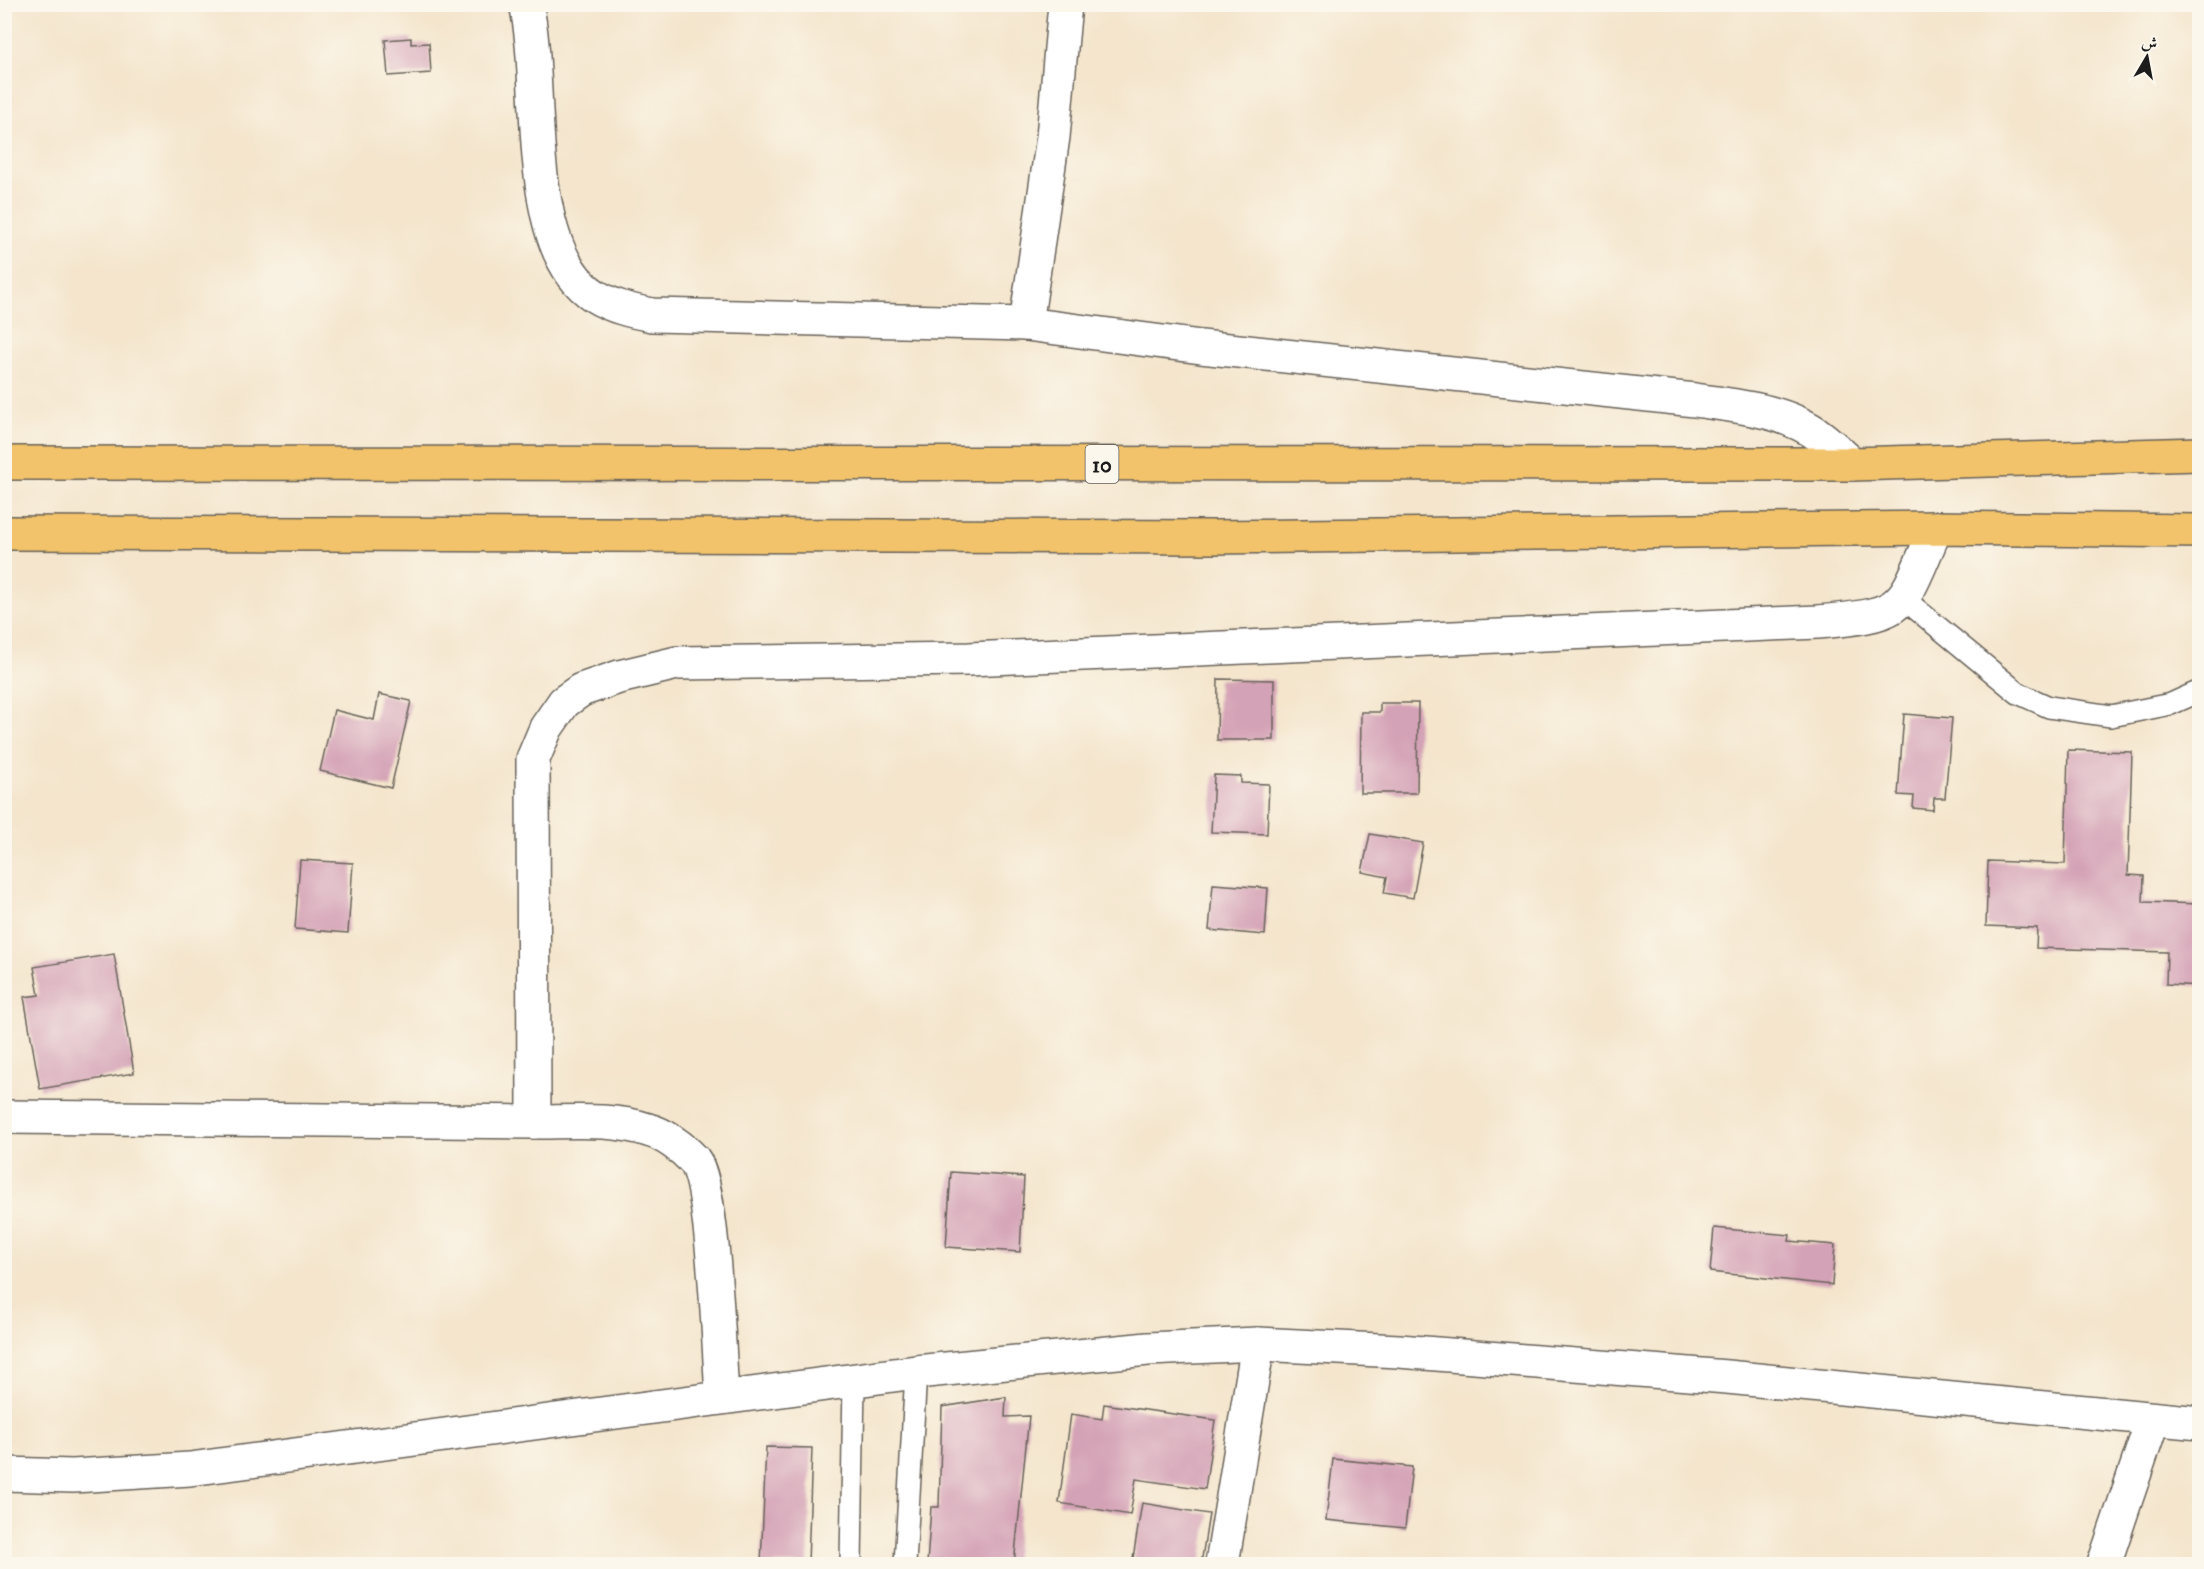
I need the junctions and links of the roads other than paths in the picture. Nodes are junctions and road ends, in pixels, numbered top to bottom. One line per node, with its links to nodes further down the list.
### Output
1 (526, 4): 3 (street)
2 (1065, 4): 3 (street)
3 (1026, 324): 6 (street)
4 (2199, 454): 6 (highway, 10)
5 (4, 464): 6 (highway, 10)
6 (1852, 464)
7 (1936, 528): 8 (highway); 9 (highway); 10 (street)
8 (2199, 531)
9 (4, 533)
10 (1904, 599): 11 (lane); 13 (street)
11 (2199, 691)
12 (4, 1117): 13 (street)
13 (534, 1122): 17 (street)
14 (1258, 1344): 15 (street); 18 (street); 23 (street)
15 (916, 1372): 16 (street); 22 (lane)
16 (854, 1381): 17 (street); 21 (lane)
17 (722, 1396): 20 (street)
18 (2153, 1419): 19 (street); 24 (street)
19 (2199, 1423)
20 (4, 1474)
21 (851, 1564)
22 (905, 1564)
23 (1222, 1564)
24 (2104, 1564)

